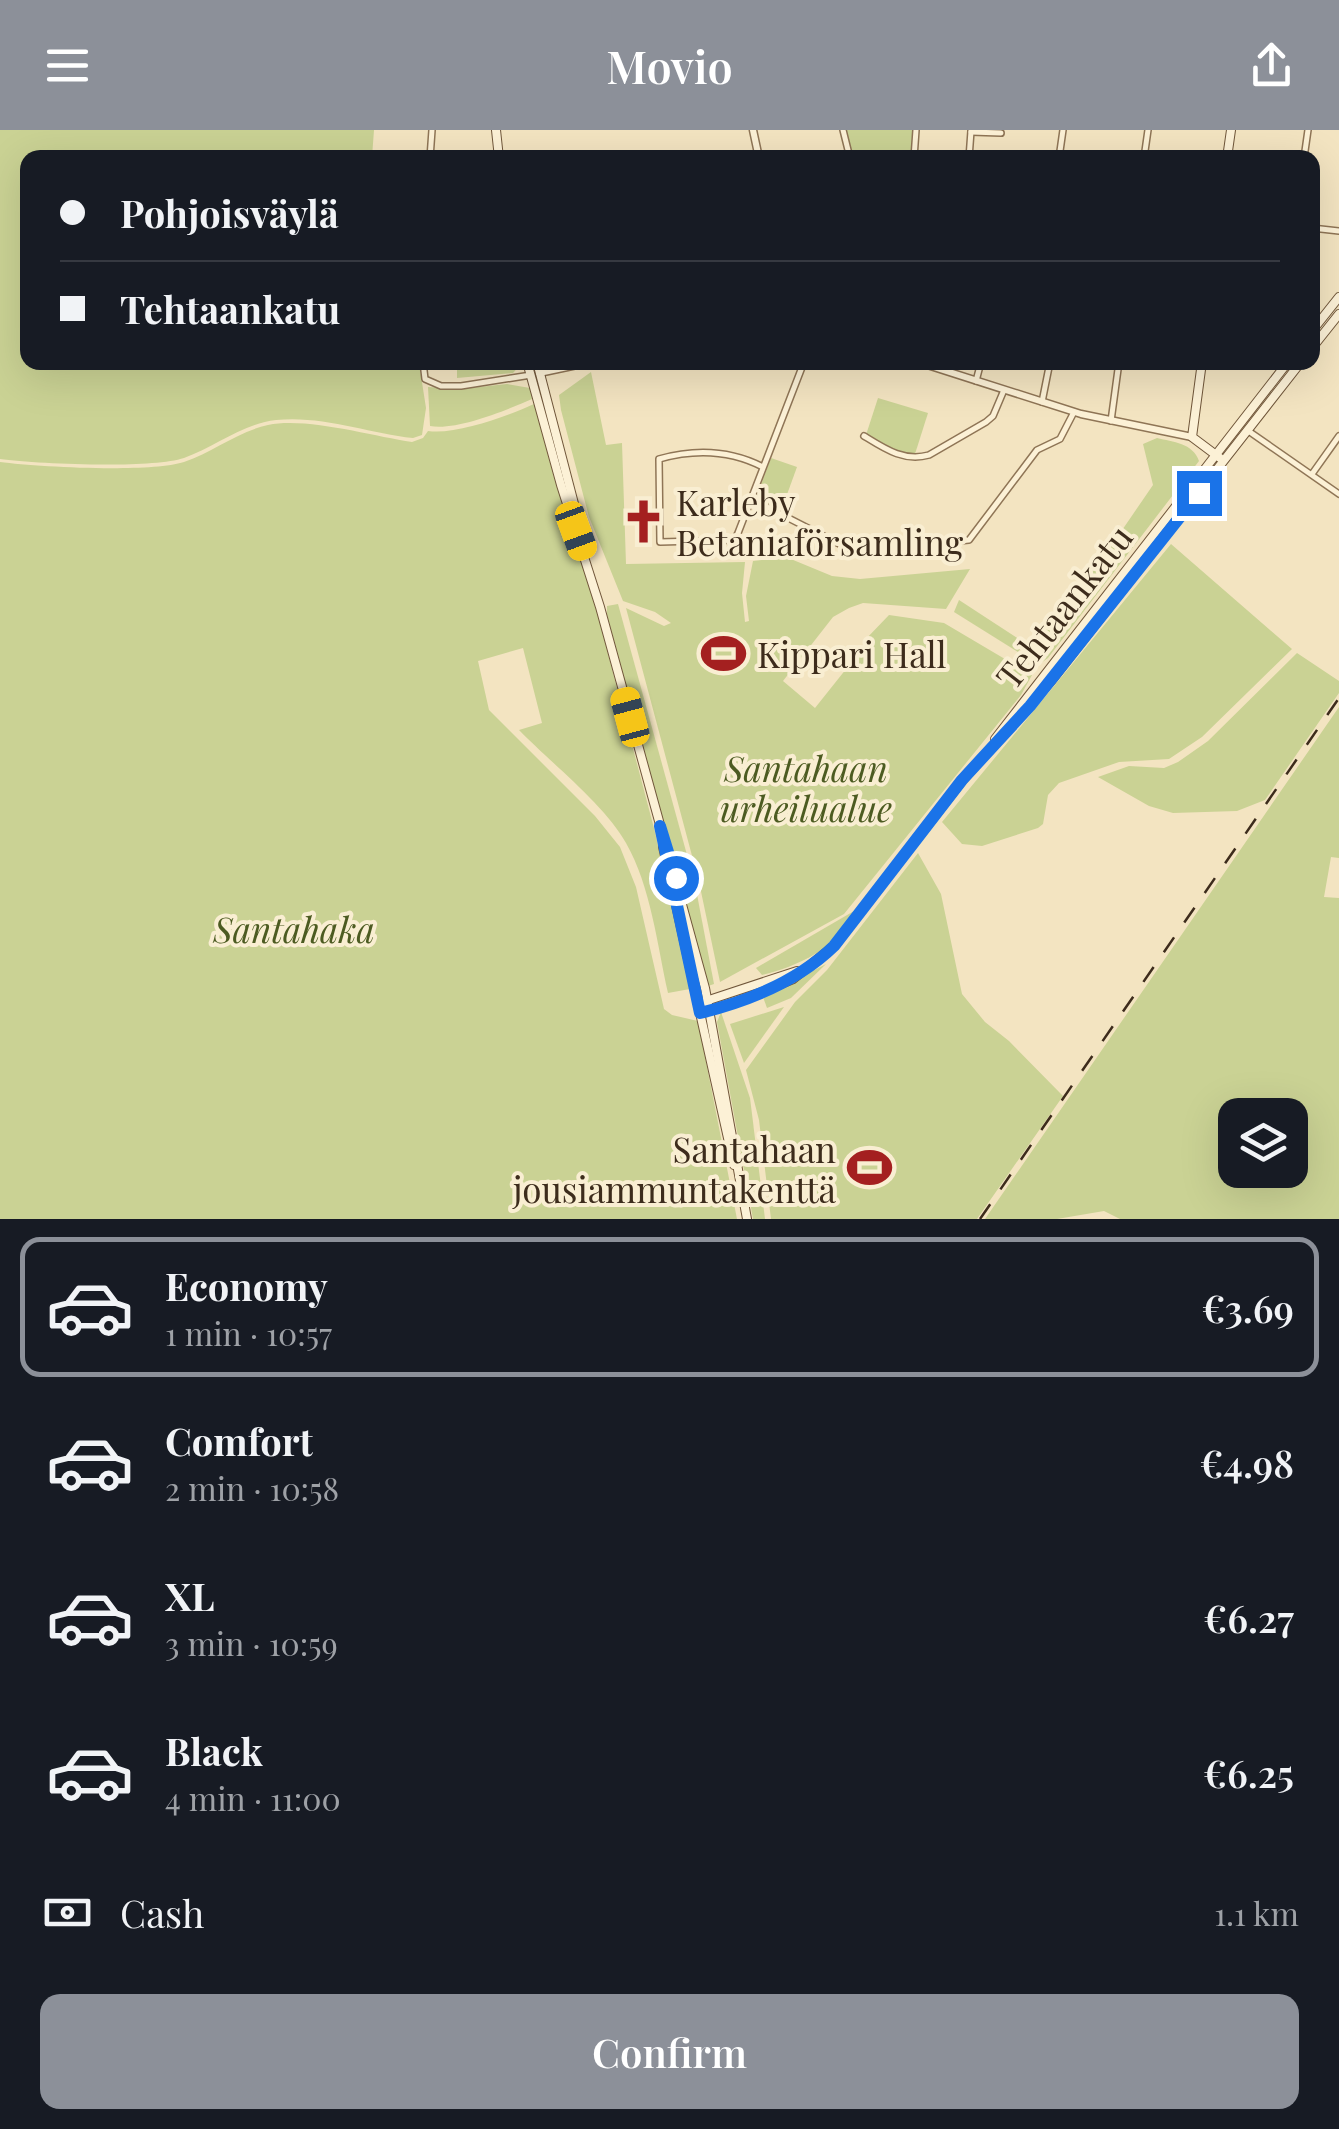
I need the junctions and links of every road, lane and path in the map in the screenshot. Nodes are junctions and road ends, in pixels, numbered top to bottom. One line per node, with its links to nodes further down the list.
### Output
1 (971, 131): 2 (street)
2 (1001, 133)
3 (1339, 297): 5 (main road)
4 (1339, 314): 6 (main road)
5 (1320, 321)
6 (1320, 338)
7 (423, 370): 19 (street)
8 (533, 370): 19 (main road)
9 (536, 370): 19 (main road)
10 (554, 370): 19 (street)
11 (801, 370): 30 (street)
12 (945, 370): 20 (street)
13 (979, 370): 20 (street)
14 (1048, 370): 22 (street)
15 (1118, 370): 24 (street)
16 (1201, 370): 28 (main road)
17 (1283, 370): 25 (main road, Tehtaankatu)
18 (1294, 370): 25 (main road, Tehtaankatu)
19 (535, 374): 34 (main road)
20 (976, 381): 21 (street)
21 (1004, 390): 22 (street); 26 (street)
22 (1042, 402): 23 (street)
23 (1074, 412): 24 (street); 33 (street)
24 (1111, 421): 28 (street)
25 (1244, 427): 29 (main road, Tehtaankatu); 31 (street)
26 (864, 436)
27 (1339, 436): 31 (street)
28 (1192, 438): 29 (main road)
29 (1220, 458): 34 (main road, Tehtaankatu)
30 (764, 466): 33 (street); 33 (street)
31 (1311, 475): 32 (street)
32 (1339, 494)
33 (751, 499)
34 (703, 1007): 35 (main road)
35 (746, 1219)

